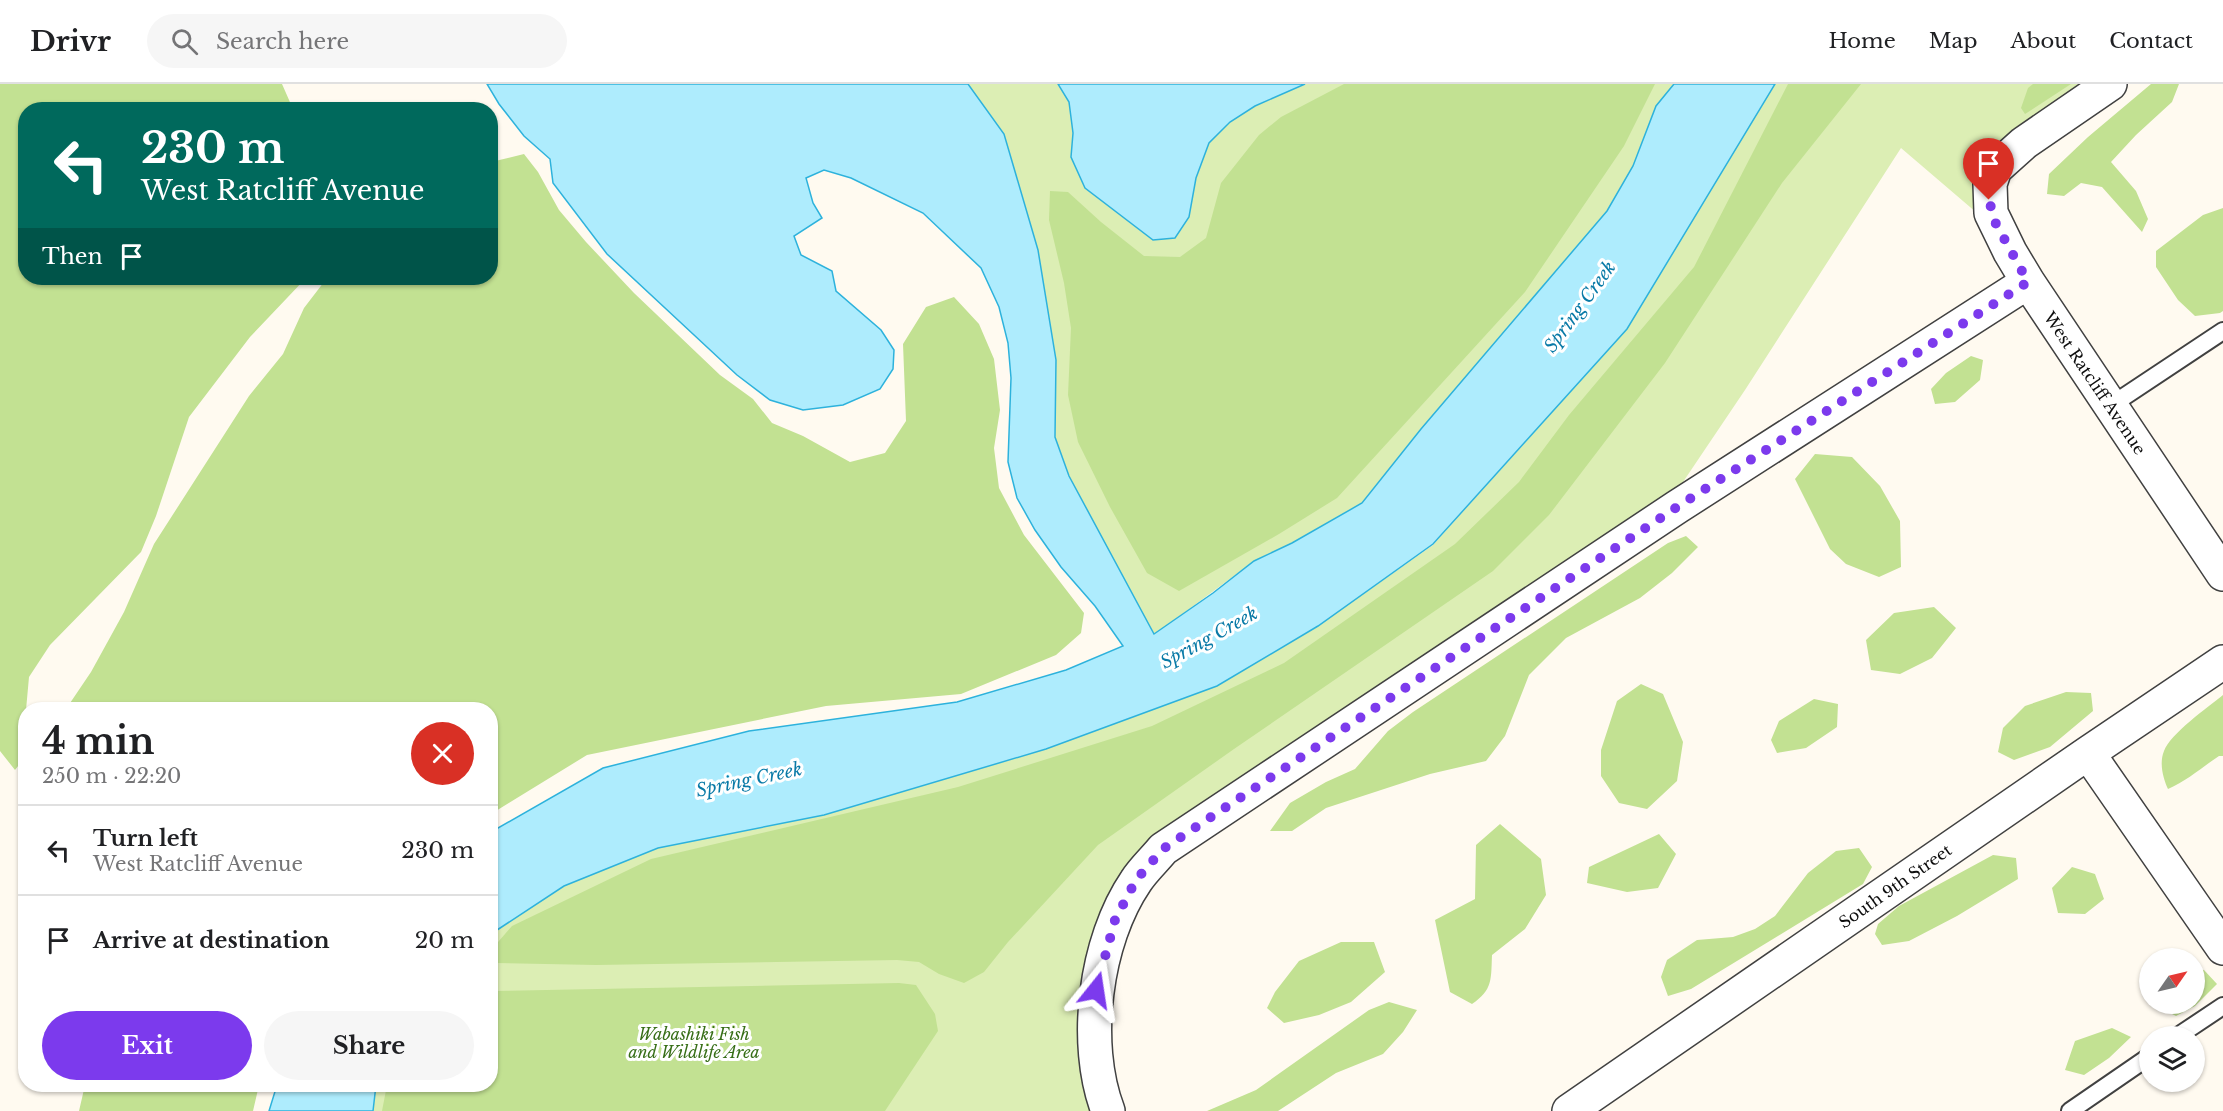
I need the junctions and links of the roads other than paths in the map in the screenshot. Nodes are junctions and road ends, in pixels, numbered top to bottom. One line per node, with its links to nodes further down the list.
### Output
1 (2110, 84): 2 (street, West Ratcliff Avenue)
2 (2028, 282): 4 (street, West Ratcliff Avenue); 12 (street)
3 (2223, 331): 4 (lane)
4 (2110, 406): 5 (street, West Ratcliff Avenue)
5 (2223, 574)
6 (2223, 662): 7 (street, South 9th Street)
7 (2088, 753): 8 (street); 13 (street, South 9th Street)
8 (2223, 948)
9 (2223, 1006): 10 (lane)
10 (2193, 1026)
11 (2139, 1064): 14 (lane)
12 (1108, 1111)
13 (1569, 1111)
14 (2070, 1111)

